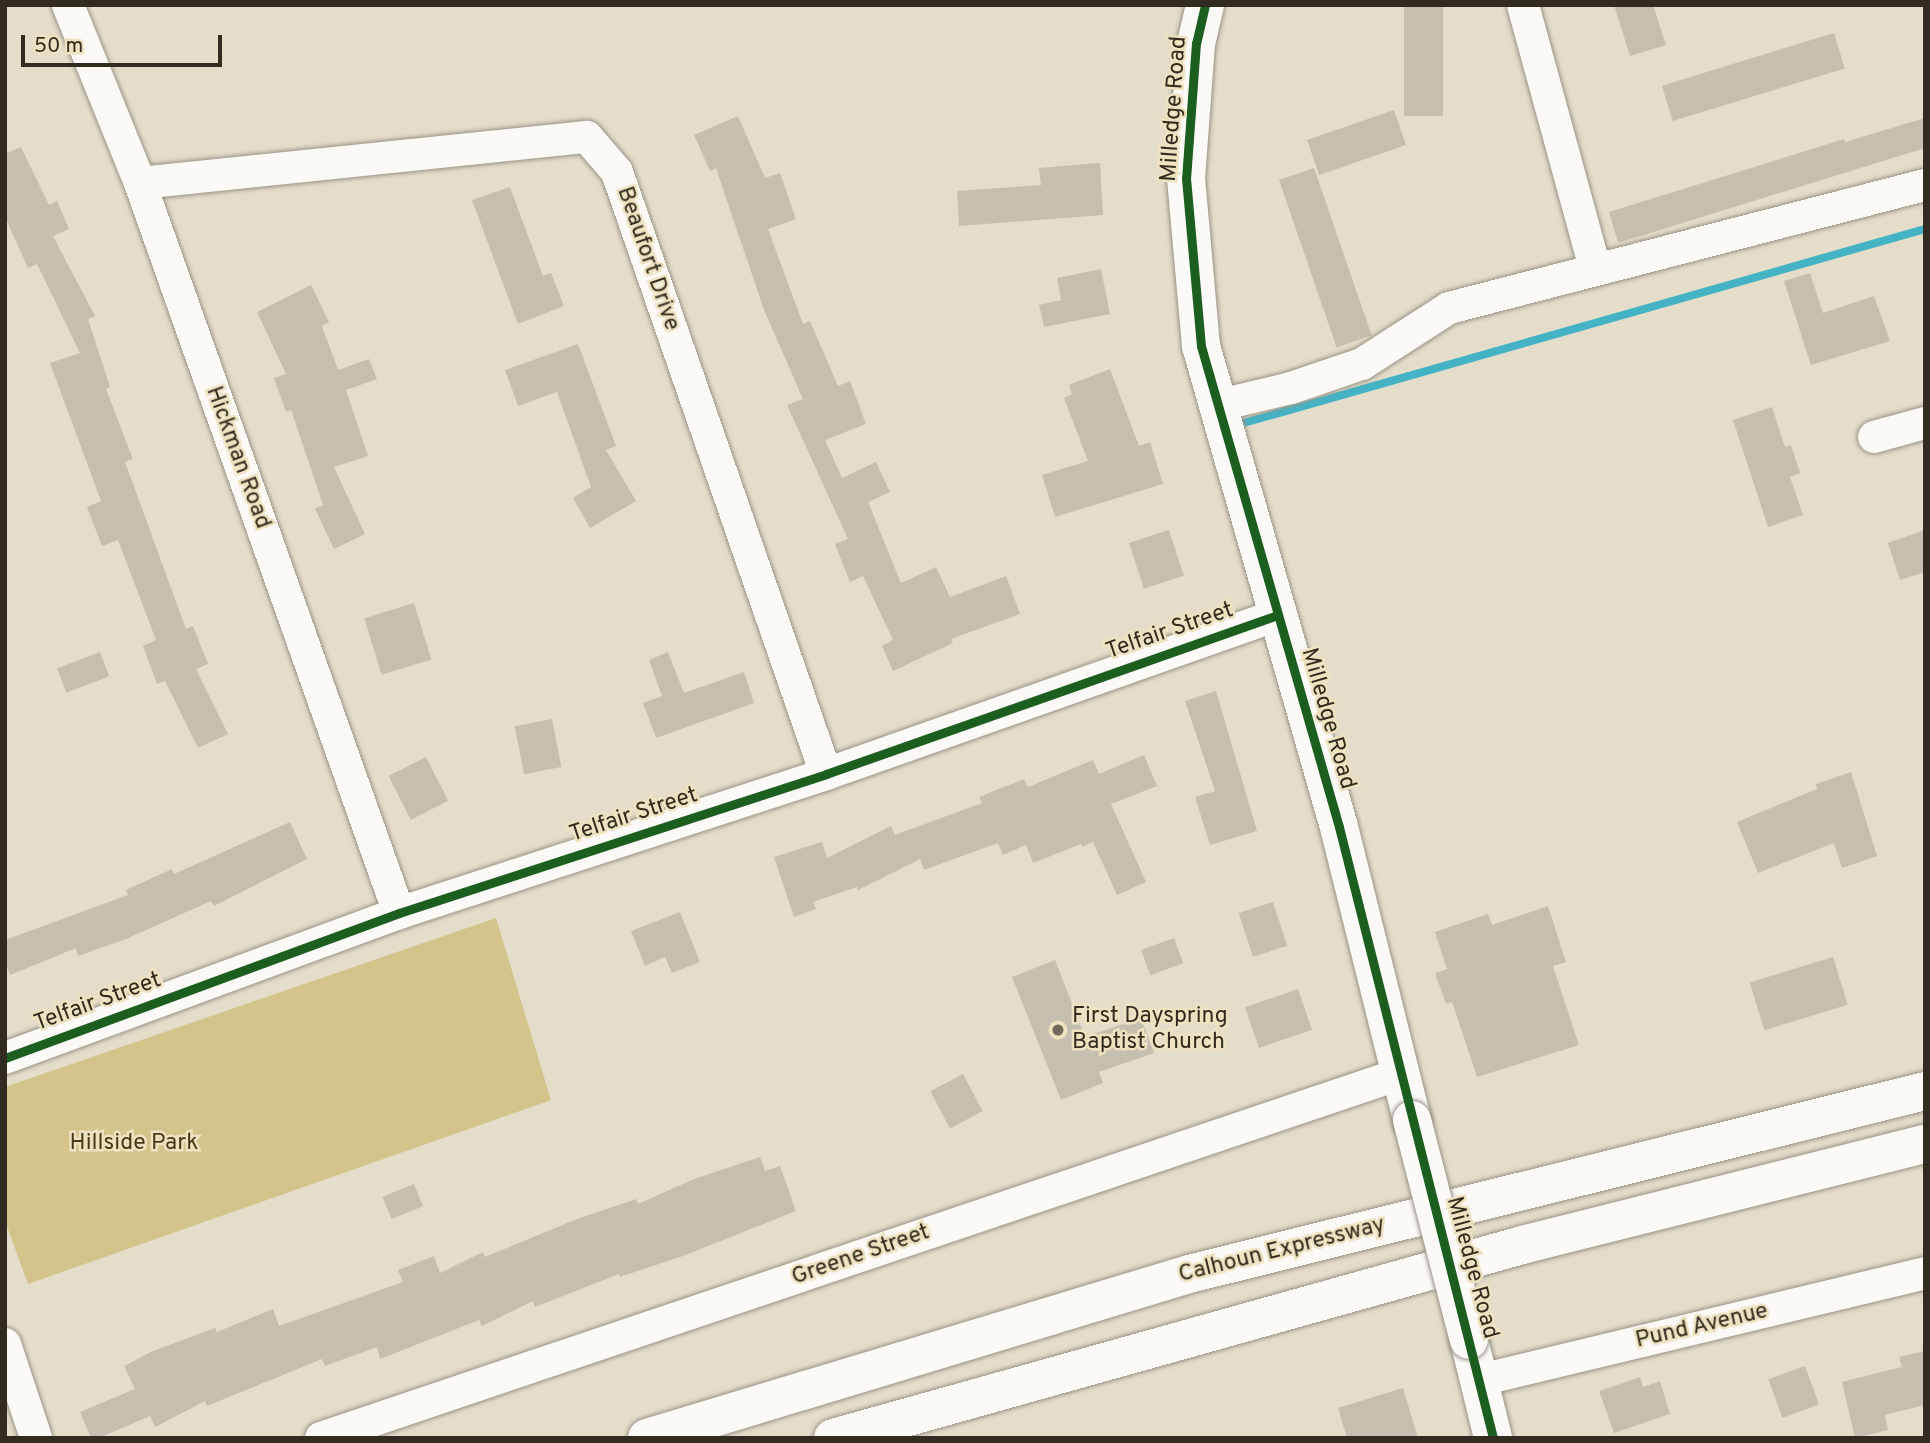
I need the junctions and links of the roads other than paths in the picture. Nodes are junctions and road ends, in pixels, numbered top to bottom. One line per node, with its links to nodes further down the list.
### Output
1 (68, 5): 4 (street, Hickman Road)
2 (1205, 5): 7 (main road, Milledge Road)
3 (1523, 5): 6 (street)
4 (140, 183): 11 (street, Beaufort Drive); 12 (street, Hickman Road)
5 (1925, 186): 6 (street)
6 (1595, 269): 7 (street)
7 (1216, 406): 10 (main road, Milledge Road)
8 (1925, 423): 9 (street)
9 (1874, 437)
10 (1277, 615): 11 (street, Telfair Street); 14 (main road, Milledge Road)
11 (826, 774): 12 (street, Telfair Street)
12 (399, 913): 13 (street, Telfair Street)
13 (5, 1058)
14 (1400, 1073): 19 (main road, Milledge Road, bridge); 21 (street, Greene Street)
15 (1925, 1091): 22 (main road, Calhoun Expressway)
16 (1925, 1144): 23 (main road)
17 (1925, 1273): 19 (street, Pund Avenue)
18 (5, 1345): 20 (street)
19 (1480, 1380): 24 (main road, Milledge Road)
20 (36, 1438)
21 (321, 1438)
22 (647, 1438)
23 (833, 1438)
24 (1493, 1438)

